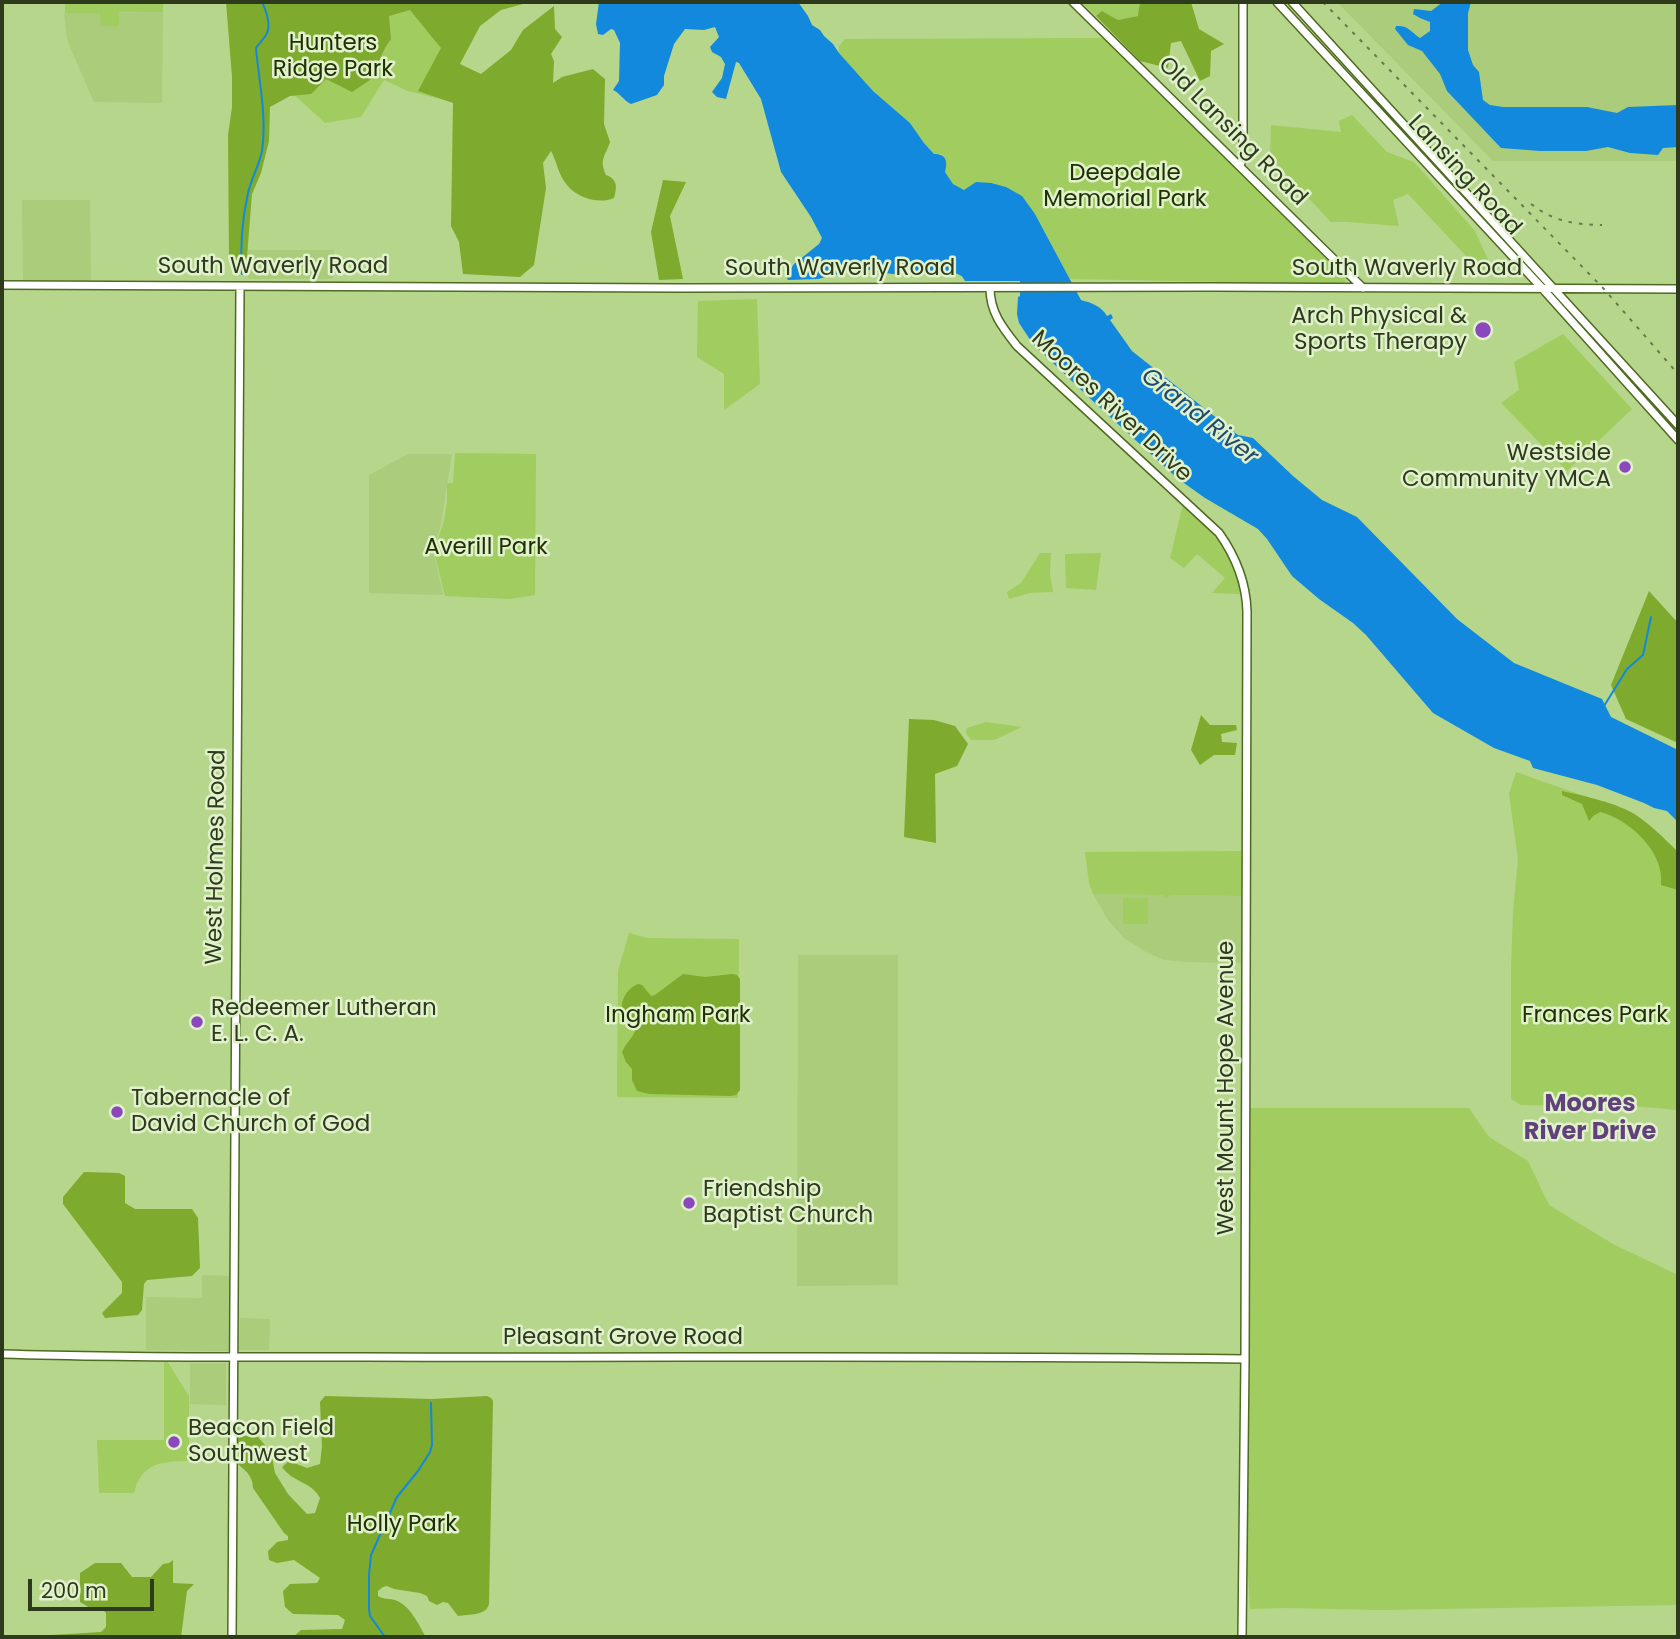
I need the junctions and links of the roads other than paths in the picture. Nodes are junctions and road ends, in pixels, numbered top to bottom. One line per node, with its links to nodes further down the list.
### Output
1 (1073, 2): 5 (street, Old Lansing Road)
2 (1243, 2): 5 (street)
3 (1277, 2): 10 (street, Lansing Road)
4 (1292, 2): 11 (street, Lansing Road)
5 (1240, 166): 9 (street, Old Lansing Road)
6 (2, 285): 7 (street, South Waverly Road)
7 (240, 287): 8 (street, South Waverly Road); 17 (street, West Holmes Road)
8 (990, 288): 9 (street, South Waverly Road); 15 (street, Moores River Drive)
9 (1363, 288): 10 (street, South Waverly Road)
10 (1542, 288): 11 (street, South Waverly Road); 14 (street, Lansing Road)
11 (1553, 288): 12 (street, South Waverly Road); 13 (street, Lansing Road)
12 (1678, 289)
13 (1678, 425)
14 (1678, 440)
15 (1226, 542): 18 (street, West Mount Hope Avenue)
16 (2, 1354): 17 (street, Pleasant Grove Road)
17 (233, 1357): 18 (street, Pleasant Grove Road); 19 (street, West Holmes Road)
18 (1245, 1359): 20 (street, West Mount Hope Avenue)
19 (232, 1637)
20 (1242, 1637)

